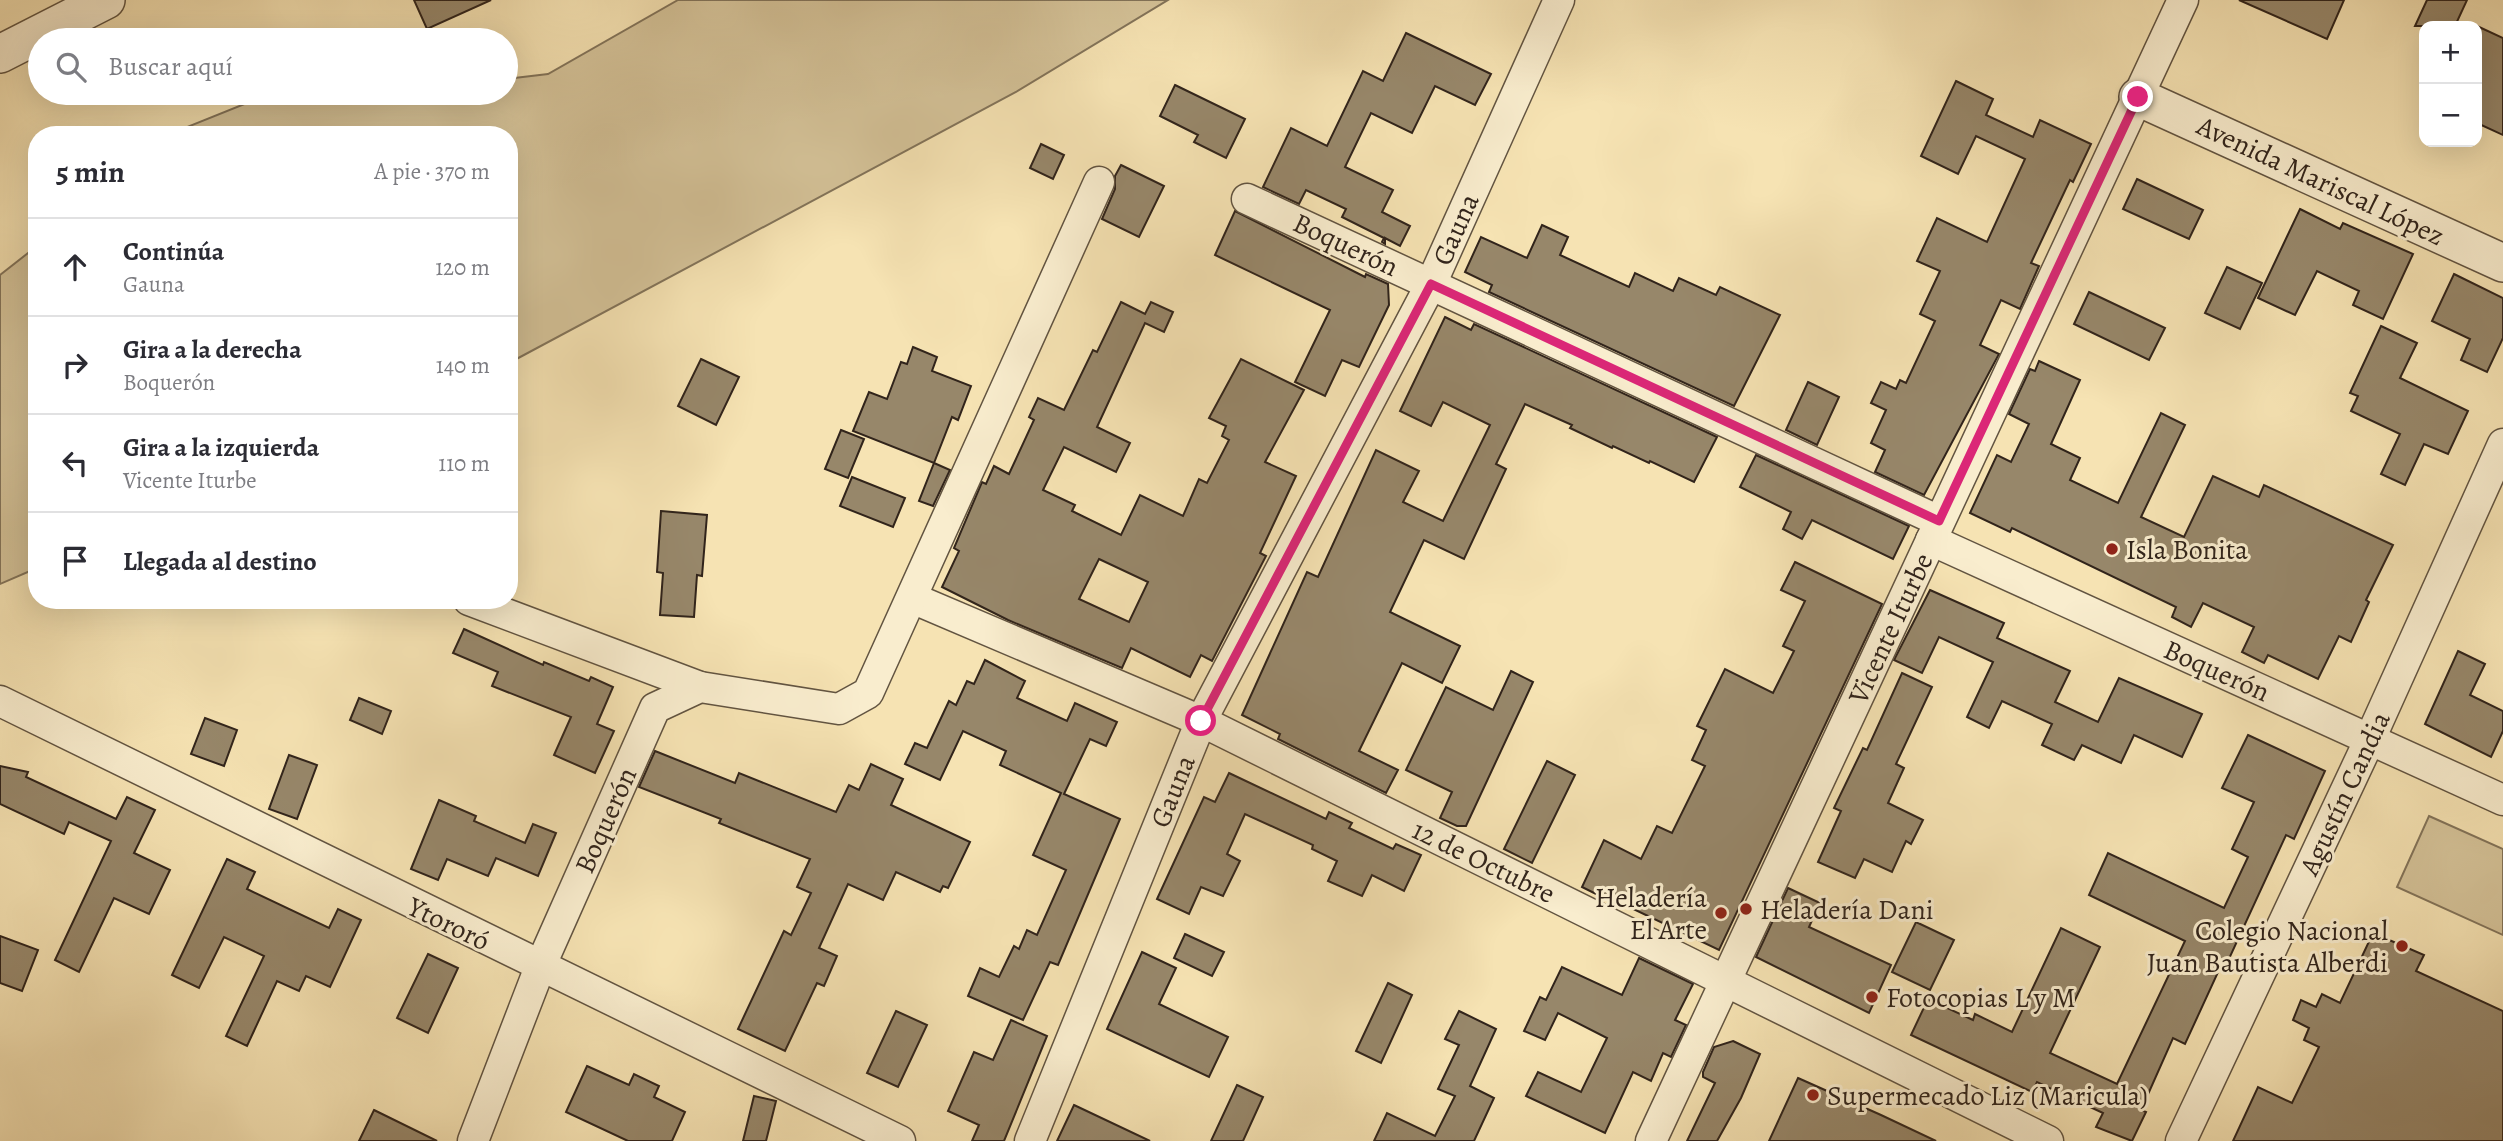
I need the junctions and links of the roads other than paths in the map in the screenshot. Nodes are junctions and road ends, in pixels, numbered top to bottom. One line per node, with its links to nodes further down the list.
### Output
1 (106, 0): 4 (street)
2 (1559, 0): 11 (street, Gauna)
3 (2183, 0): 7 (street, Vicente Iturbe)
4 (51, 28)
5 (28, 40): 6 (street)
6 (0, 54)
7 (2138, 97): 10 (street, Avenida Mariscal López); 13 (street, Vicente Iturbe)
8 (1099, 182): 14 (street)
9 (1247, 199): 11 (street, Boquerón)
10 (2503, 263)
11 (1431, 284): 13 (street, Boquerón); 18 (street, Gauna)
12 (2503, 444): 19 (street, Agustín Candia)
13 (1935, 530): 19 (street, Boquerón); 22 (street, Vicente Iturbe)
14 (912, 598): 16 (street); 18 (street, 12 de Octubre)
15 (493, 609): 16 (street)
16 (700, 687): 21 (street, Boquerón)
17 (0, 701): 21 (street, Ytororó)
18 (1201, 721): 22 (street, 12 de Octubre); 25 (street, Gauna)
19 (2370, 739): 20 (street, Boquerón); 28 (street, Agustín Candia)
20 (2503, 800)
21 (540, 968): 23 (street, Boquerón); 24 (street, Ytororó)
22 (1727, 980): 26 (street, Vicente Iturbe); 27 (street, 12 de Octubre)
23 (473, 1141)
24 (900, 1141)
25 (1030, 1141)
26 (1651, 1141)
27 (2048, 1141)
28 (2181, 1141)

